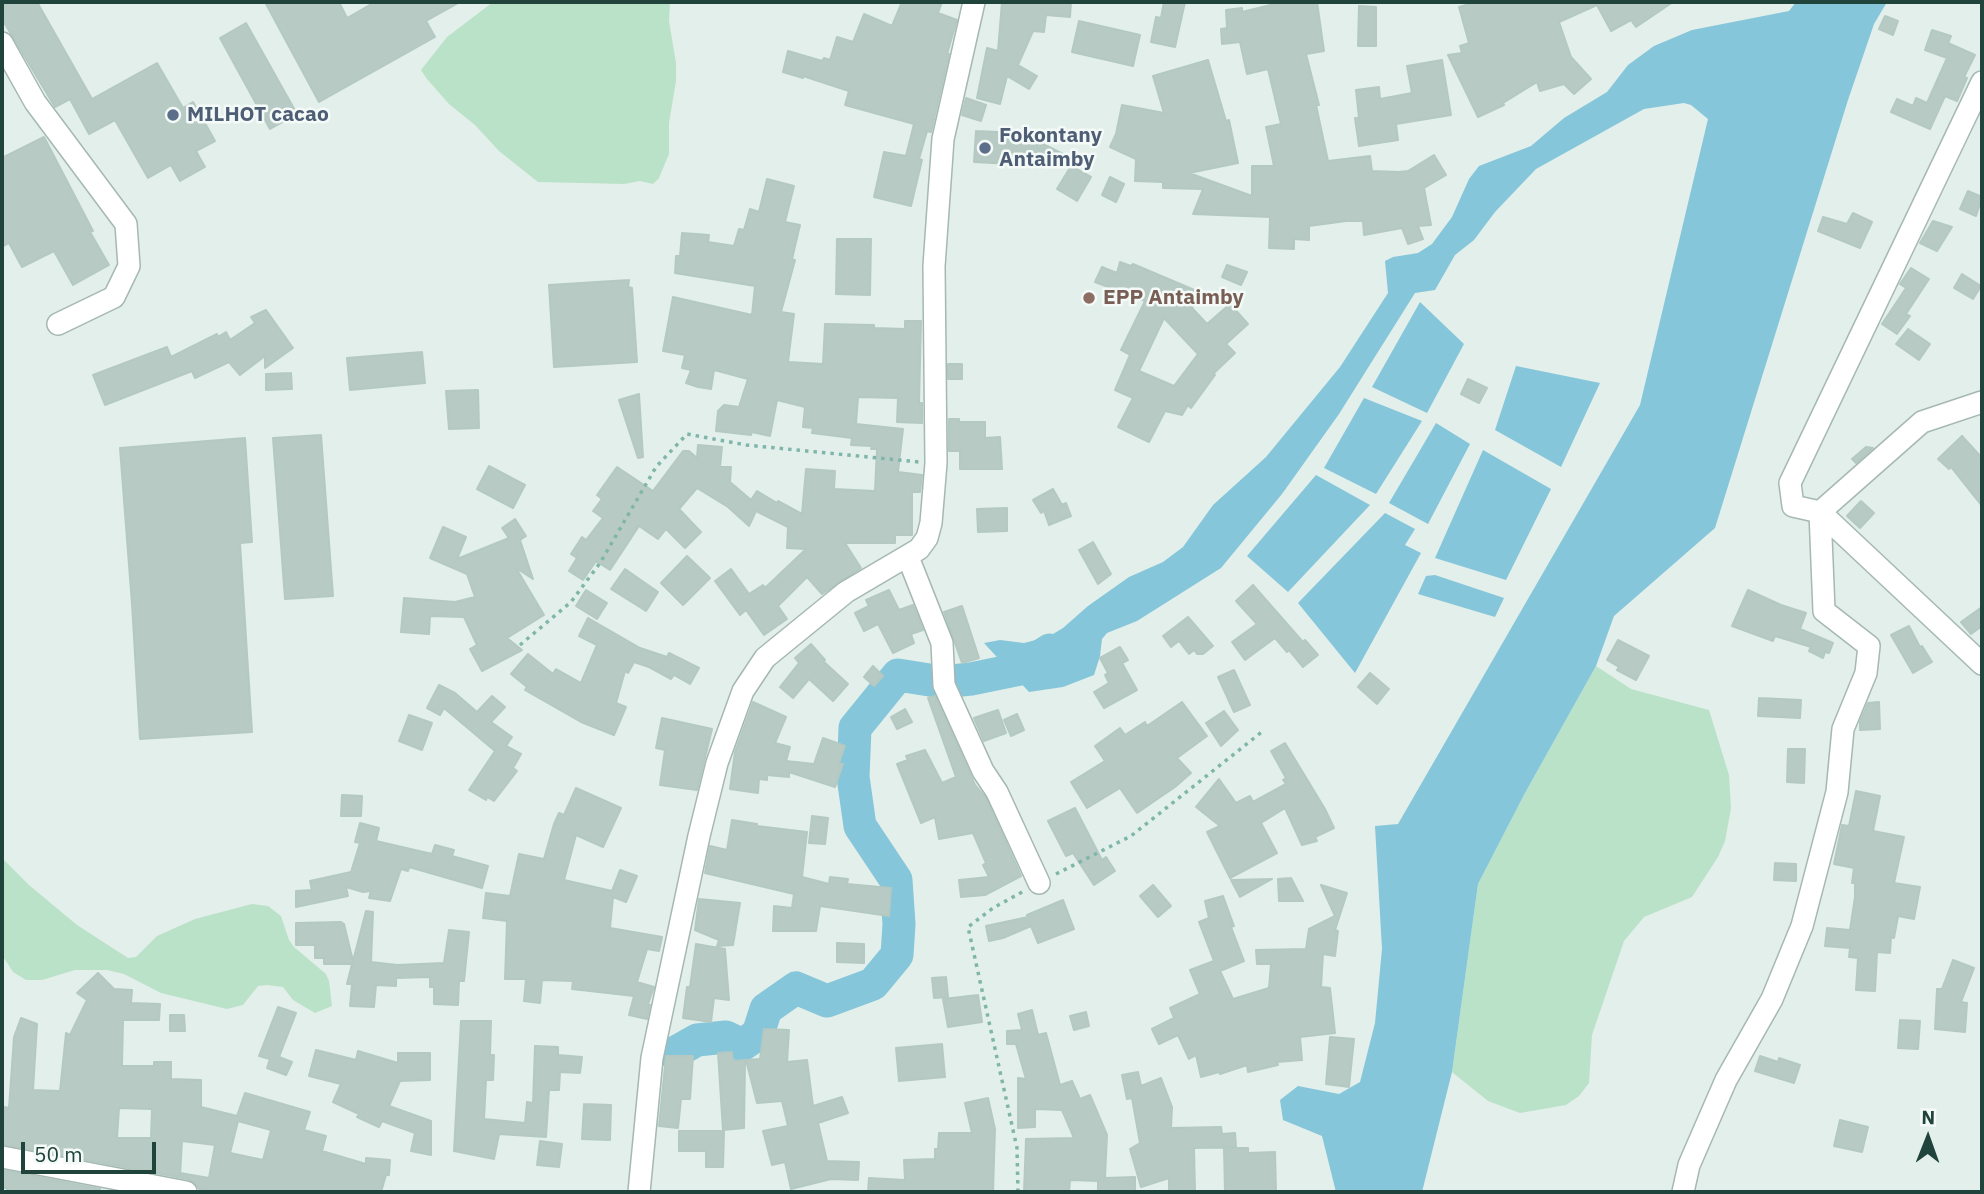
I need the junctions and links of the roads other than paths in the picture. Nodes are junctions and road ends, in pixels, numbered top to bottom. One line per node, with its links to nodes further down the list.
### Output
1 (974, 2): 7 (street)
2 (2, 43): 4 (street)
3 (1982, 82): 6 (street)
4 (58, 324)
5 (1982, 402): 6 (street)
6 (1820, 512): 8 (street); 14 (street)
7 (908, 557): 9 (street); 13 (street)
8 (1982, 664)
9 (1039, 883)
10 (2, 1157): 11 (street)
11 (152, 1189): 12 (street)
12 (186, 1192)
13 (639, 1192)
14 (1683, 1192)

